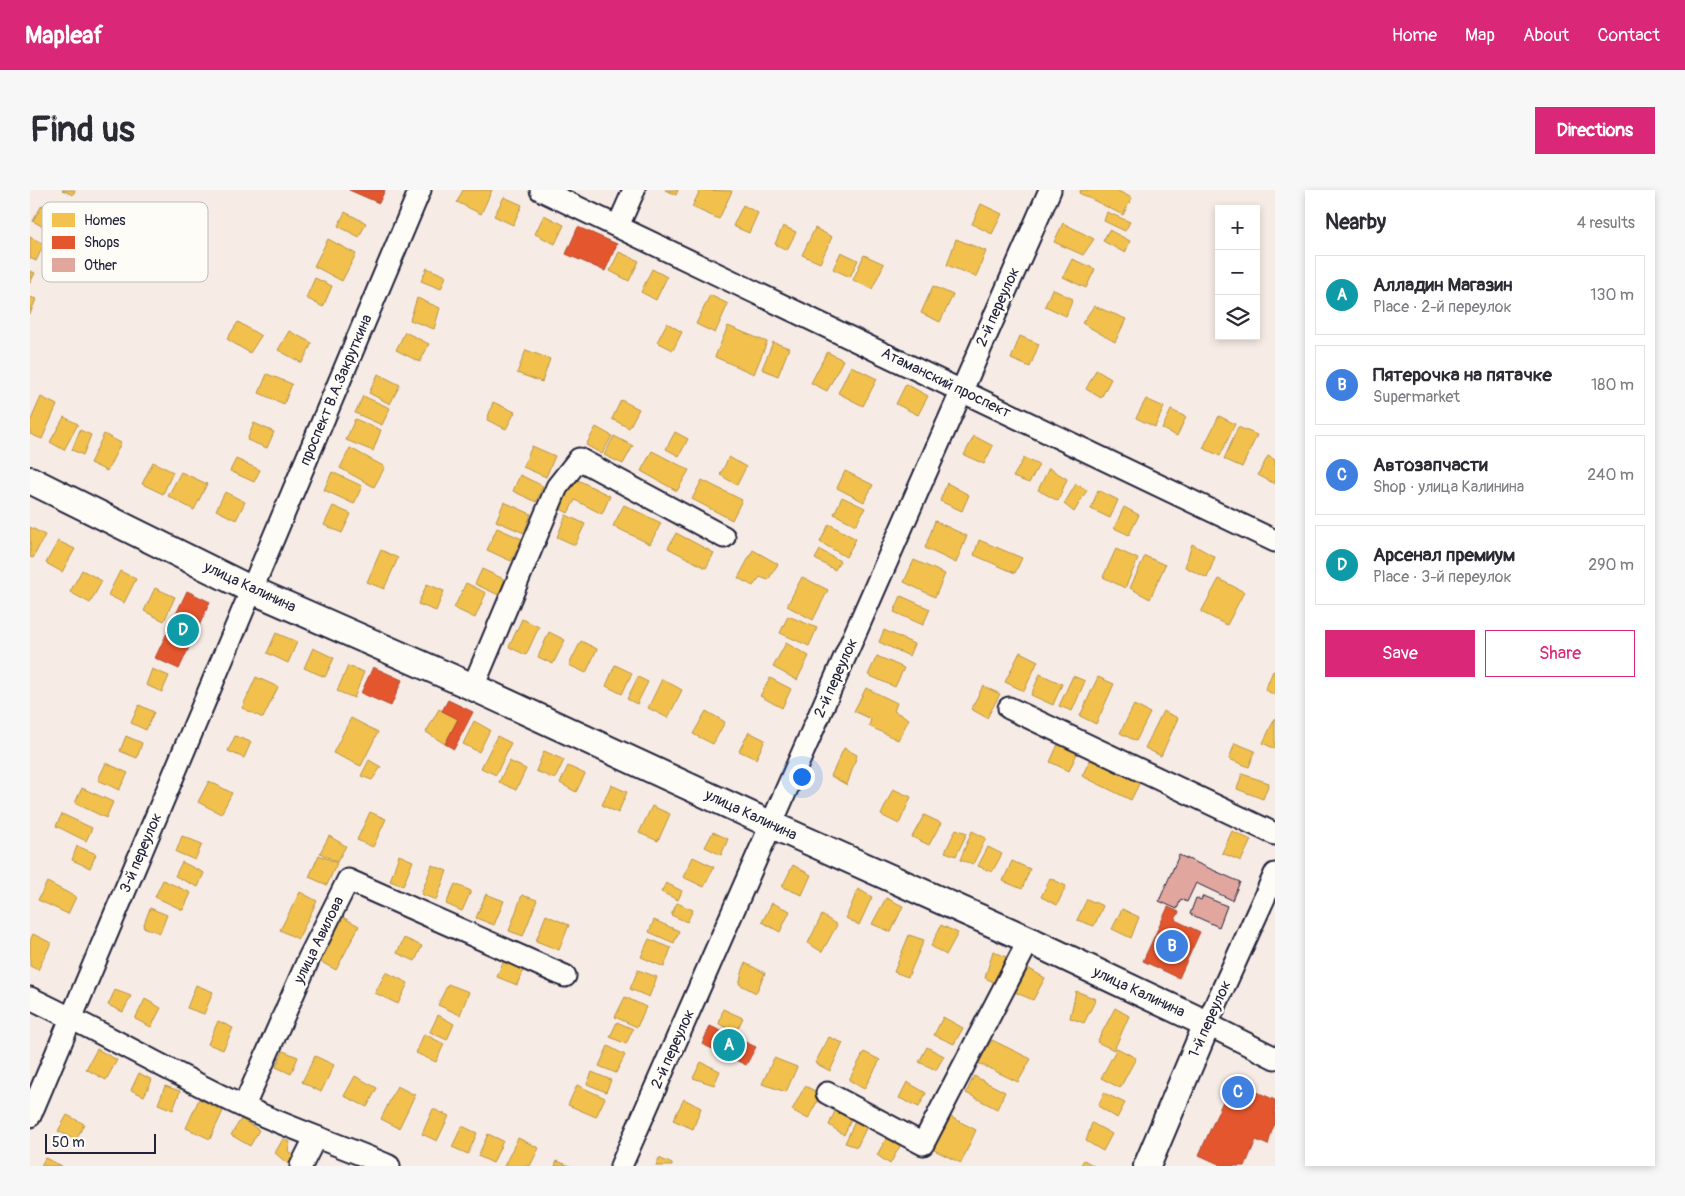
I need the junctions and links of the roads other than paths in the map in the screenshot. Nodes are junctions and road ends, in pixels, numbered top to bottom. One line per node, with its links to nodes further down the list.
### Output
1 (420, 190): 10 (street, проспект В.А.Закруткина)
2 (542, 190): 5 (street, Атаманский проспект)
3 (634, 190): 5 (street)
4 (1050, 190): 6 (street, 2-й переулок)
5 (618, 226): 6 (street, Атаманский проспект)
6 (962, 391): 9 (street, Атаманский проспект); 13 (street, 2-й переулок)
7 (30, 480): 10 (main road, улица Калинина)
8 (724, 537): 11 (street)
9 (1275, 541)
10 (252, 590): 11 (main road, улица Калинина); 19 (street, 3-й переулок)
11 (473, 687): 13 (main road, улица Калинина)
12 (1009, 708): 14 (street)
13 (772, 824): 16 (main road, улица Калинина); 28 (street, 2-й переулок)
14 (1275, 834)
15 (1275, 874): 20 (street, 1-й переулок)
16 (1029, 940): 20 (main road, улица Калинина); 22 (street)
17 (565, 976): 23 (street, улица Авилова)
18 (30, 998): 19 (street)
19 (71, 1018): 23 (street); 24 (street, 3-й переулок)
20 (1207, 1024): 21 (street, улица Калинина); 29 (main road, 1-й переулок)
21 (1275, 1058)
22 (827, 1093)
23 (244, 1106): 25 (street)
24 (30, 1116)
25 (315, 1138): 26 (street); 27 (street)
26 (301, 1166)
27 (389, 1166)
28 (621, 1166)
29 (1147, 1166)

